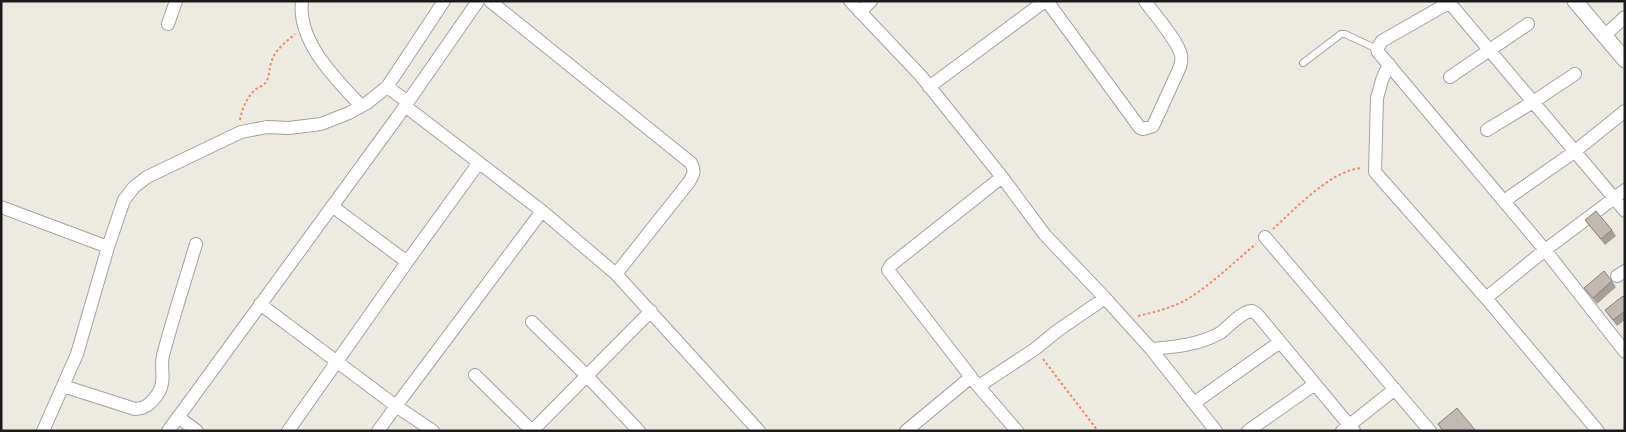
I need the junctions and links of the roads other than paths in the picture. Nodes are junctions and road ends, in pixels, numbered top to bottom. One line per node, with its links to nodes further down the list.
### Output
1 (176, 1): 14 (street)
2 (302, 1): 28 (street)
3 (444, 1): 24 (street)
4 (478, 1): 27 (street)
5 (490, 1): 46 (street)
6 (850, 1): 12 (street)
7 (871, 1): 12 (street)
8 (1046, 1): 9 (street); 25 (street)
9 (1145, 1)
10 (1575, 1): 16 (street)
11 (1450, 2): 17 (street); 18 (street)
12 (860, 12): 25 (street)
13 (1625, 18): 16 (street)
14 (168, 24)
15 (1528, 24): 18 (street)
16 (1604, 36): 19 (street)
17 (1377, 49): 20 (lane); 21 (street)
18 (1489, 50): 23 (street); 26 (street)
19 (1625, 60)
20 (1303, 63)
21 (1389, 64): 36 (street); 48 (street)
22 (1575, 74): 26 (street)
23 (1450, 77)
24 (387, 87): 27 (street); 28 (street)
25 (929, 87): 33 (street)
26 (1533, 102): 30 (street); 31 (street)
27 (406, 104): 32 (street); 38 (street)
28 (361, 106): 43 (street)
29 (1625, 111): 31 (street)
30 (1487, 130)
31 (1574, 152): 35 (street); 36 (street)
32 (478, 164): 39 (street); 45 (street)
33 (1002, 177): 47 (street); 58 (street)
34 (1625, 190): 35 (street)
35 (1614, 198): 40 (street); 44 (street)
36 (1504, 201): 44 (street)
37 (1, 206): 43 (street)
38 (332, 206): 45 (street); 49 (street)
39 (542, 211): 46 (street); 63 (street)
40 (1625, 211)
41 (1265, 237): 61 (street)
42 (196, 244): 60 (street)
43 (108, 247): 60 (street)
44 (1545, 250): 48 (street); 54 (street)
45 (407, 262): 55 (street)
46 (616, 274): 50 (street)
47 (1105, 298): 53 (street); 58 (street)
48 (1486, 298): 79 (street)
49 (260, 304): 55 (street); 64 (street)
50 (651, 311): 57 (street); 74 (street)
51 (532, 322): 57 (street)
52 (1280, 342): 53 (street); 59 (street); 62 (street)
53 (1150, 349): 62 (street)
54 (1625, 352)
55 (337, 361): 63 (street); 70 (street)
56 (475, 375): 57 (street)
57 (586, 375): 73 (street)
58 (975, 382): 65 (street); 75 (street)
59 (1315, 384): 66 (street); 77 (street)
60 (63, 386): 67 (street)
61 (1395, 389): 66 (street); 78 (street)
62 (1194, 403): 76 (street)
63 (396, 406): 71 (street); 72 (street)
64 (178, 417): 68 (street); 69 (street)
65 (910, 429)
66 (1349, 429)
67 (42, 431)
68 (168, 431)
69 (197, 431)
70 (288, 431)
71 (378, 431)
72 (433, 431)
73 (639, 431)
74 (759, 431)
75 (1016, 431)
76 (1216, 431)
77 (1248, 431)
78 (1430, 431)
79 (1598, 431)

